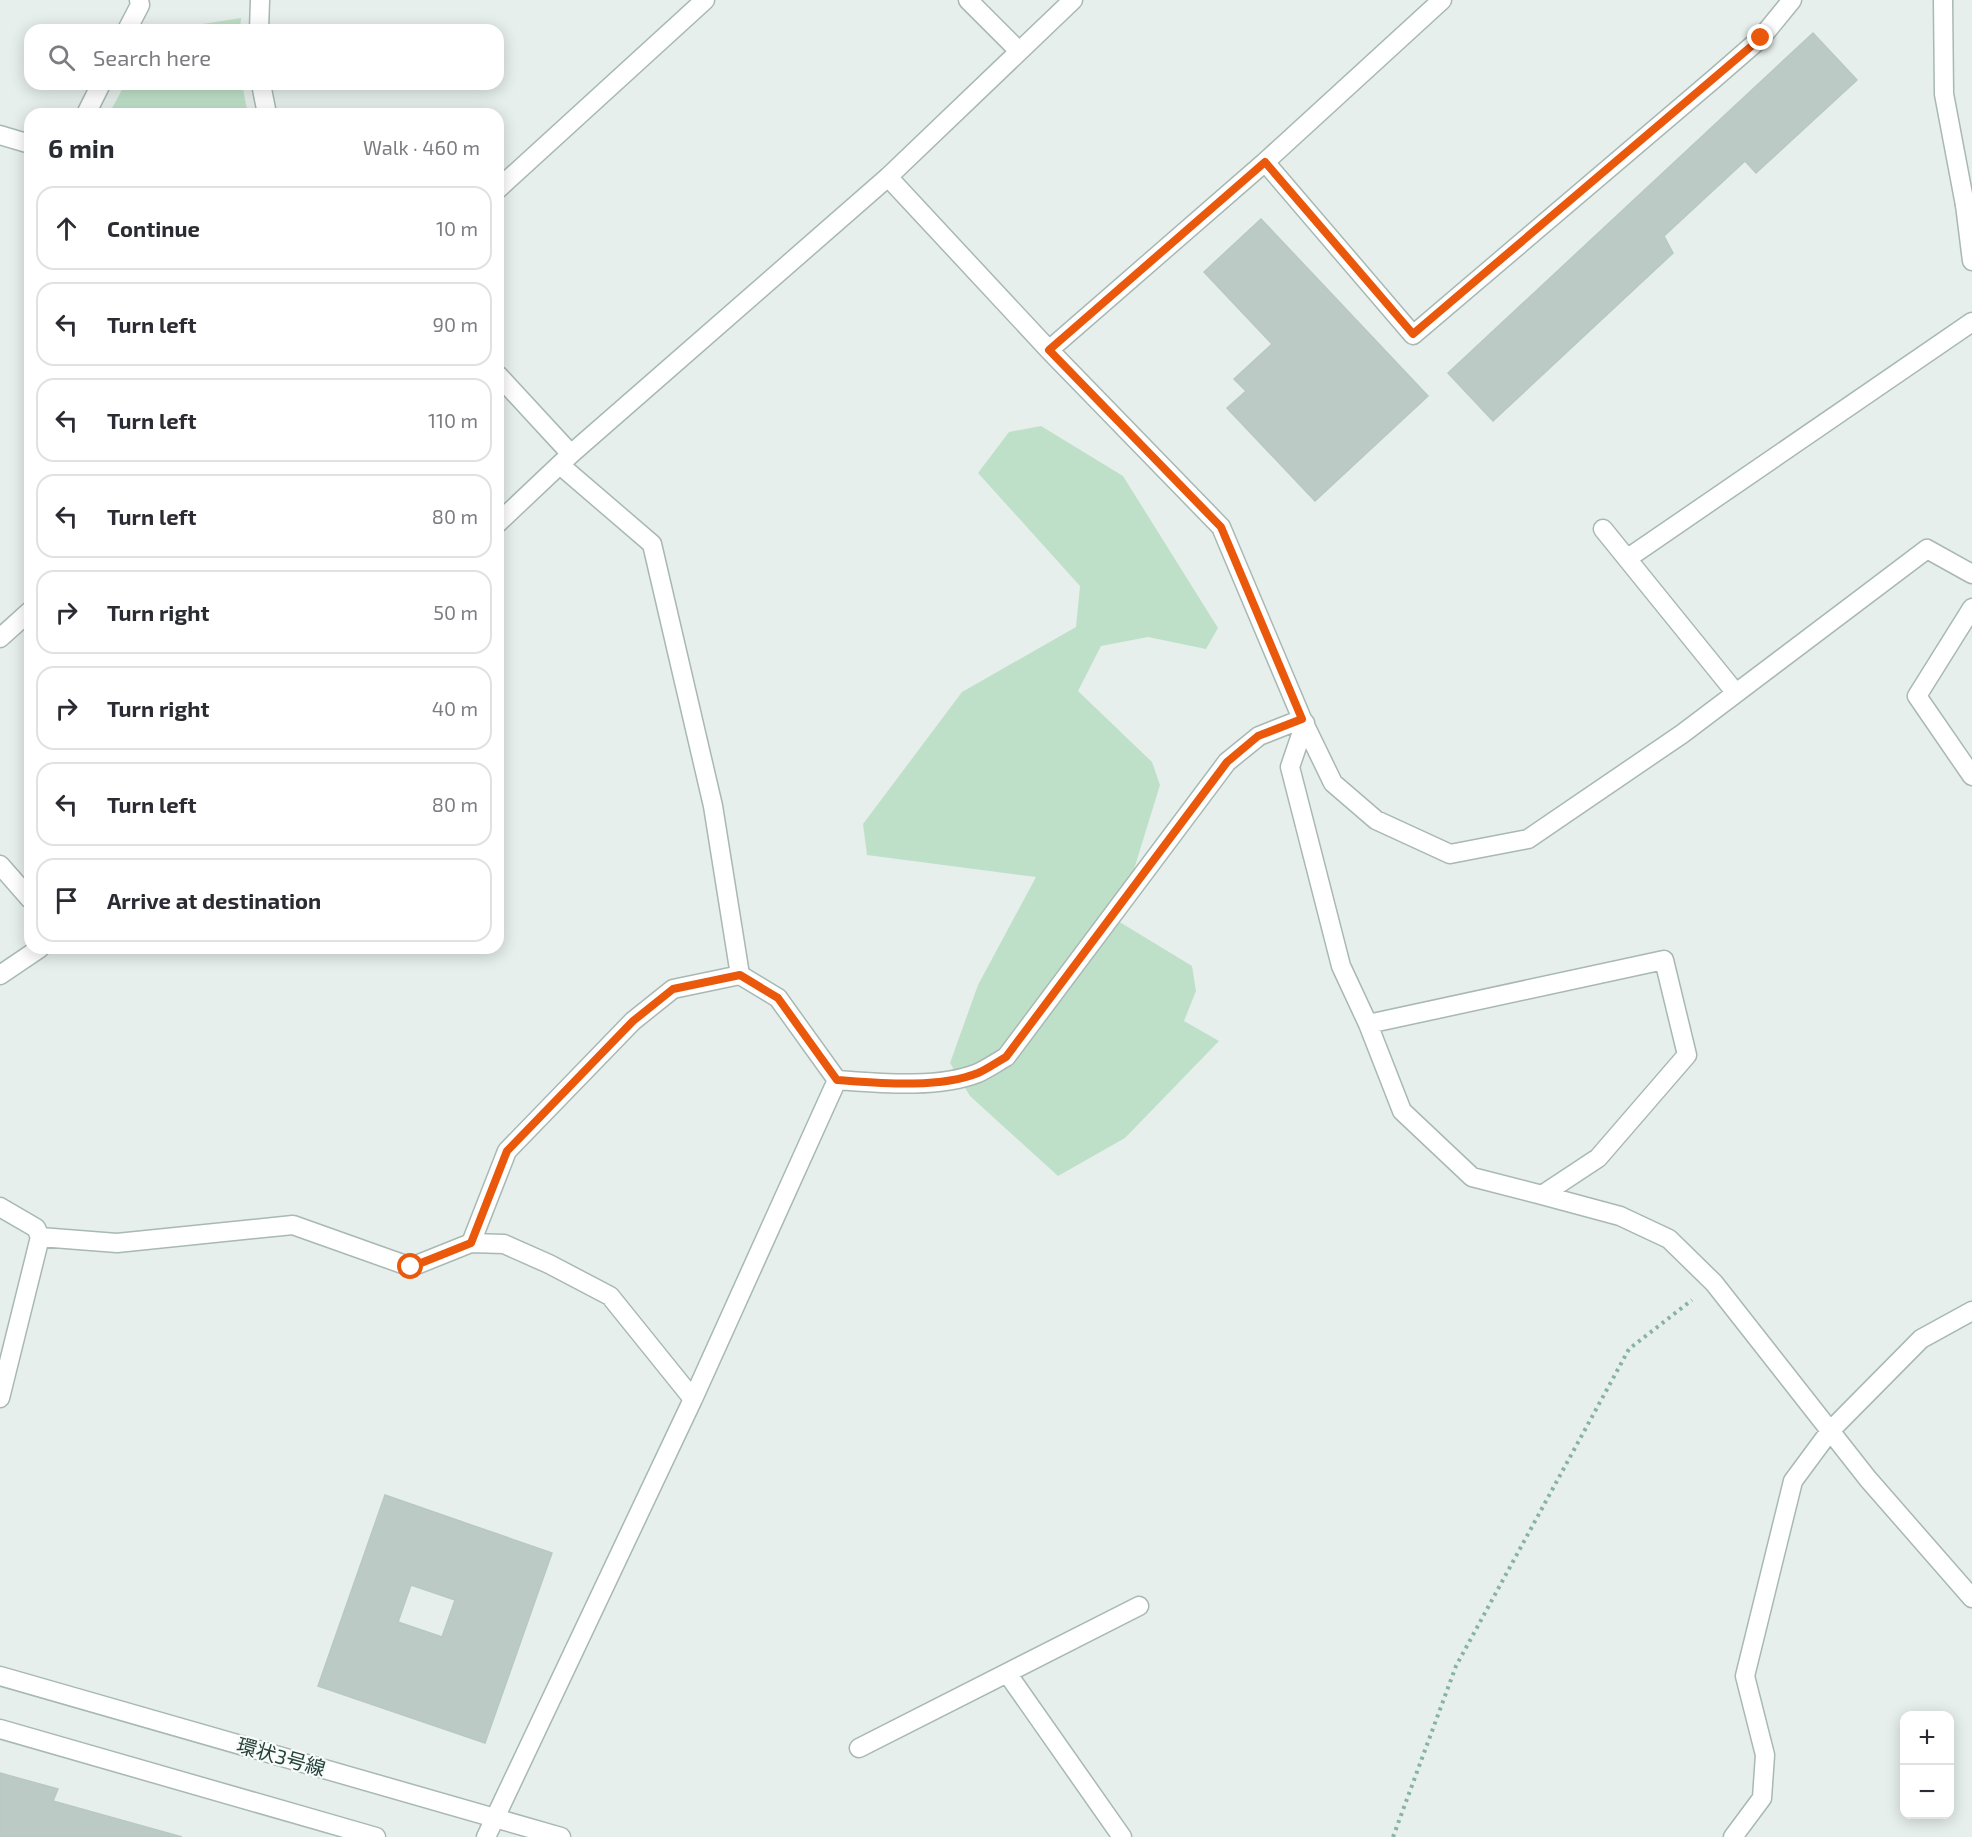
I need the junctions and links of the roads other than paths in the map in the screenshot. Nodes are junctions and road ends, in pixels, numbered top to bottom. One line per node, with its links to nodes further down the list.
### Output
1 (139, 0): 9 (street)
2 (260, 0): 10 (street)
3 (705, 0): 20 (street)
4 (968, 0): 11 (street)
5 (1073, 0): 11 (street)
6 (1442, 0): 18 (street)
7 (1792, 0): 18 (street)
8 (1943, 0): 21 (street)
9 (130, 24)
10 (259, 24)
11 (1018, 51): 19 (street)
12 (98, 90): 14 (street)
13 (262, 90): 15 (street)
14 (89, 108)
15 (266, 108)
16 (0, 135): 17 (street)
17 (24, 142)
18 (1265, 162): 23 (street)
19 (888, 177): 23 (street); 25 (street)
20 (504, 184)
21 (1972, 261)
22 (1972, 322): 28 (street)
23 (1049, 350): 34 (street)
24 (504, 383): 25 (street)
25 (565, 460): 26 (street); 40 (street)
26 (504, 517)
27 (1604, 529): 28 (street)
28 (1628, 558): 33 (street)
29 (1972, 574): 33 (street)
30 (1972, 608): 35 (street)
31 (24, 616): 32 (street)
32 (0, 638)
33 (1735, 692): 34 (street)
34 (1304, 721): 41 (street); 42 (street)
35 (1972, 776)
36 (0, 865): 37 (street)
37 (24, 892)
38 (31, 954): 39 (street)
39 (0, 975)
40 (740, 975): 42 (street); 46 (street)
41 (1368, 1024): 43 (street); 43 (street)
42 (837, 1080): 49 (street)
43 (1542, 1195): 50 (street)
44 (0, 1207): 45 (street)
45 (40, 1237): 46 (street); 48 (street)
46 (471, 1243): 49 (street)
47 (1972, 1311): 50 (street)
48 (0, 1398)
49 (693, 1399): 57 (street)
50 (1830, 1431): 51 (street); 62 (street)
51 (1972, 1598)
52 (1139, 1606): 53 (street)
53 (1007, 1673): 56 (street); 61 (street)
54 (0, 1676): 57 (street, 環状3号線)
55 (0, 1729): 58 (street)
56 (860, 1748)
57 (495, 1818): 59 (street); 60 (street, 環状3号線)
58 (376, 1837)
59 (486, 1837)
60 (561, 1837)
61 (1122, 1837)
62 (1733, 1837)

